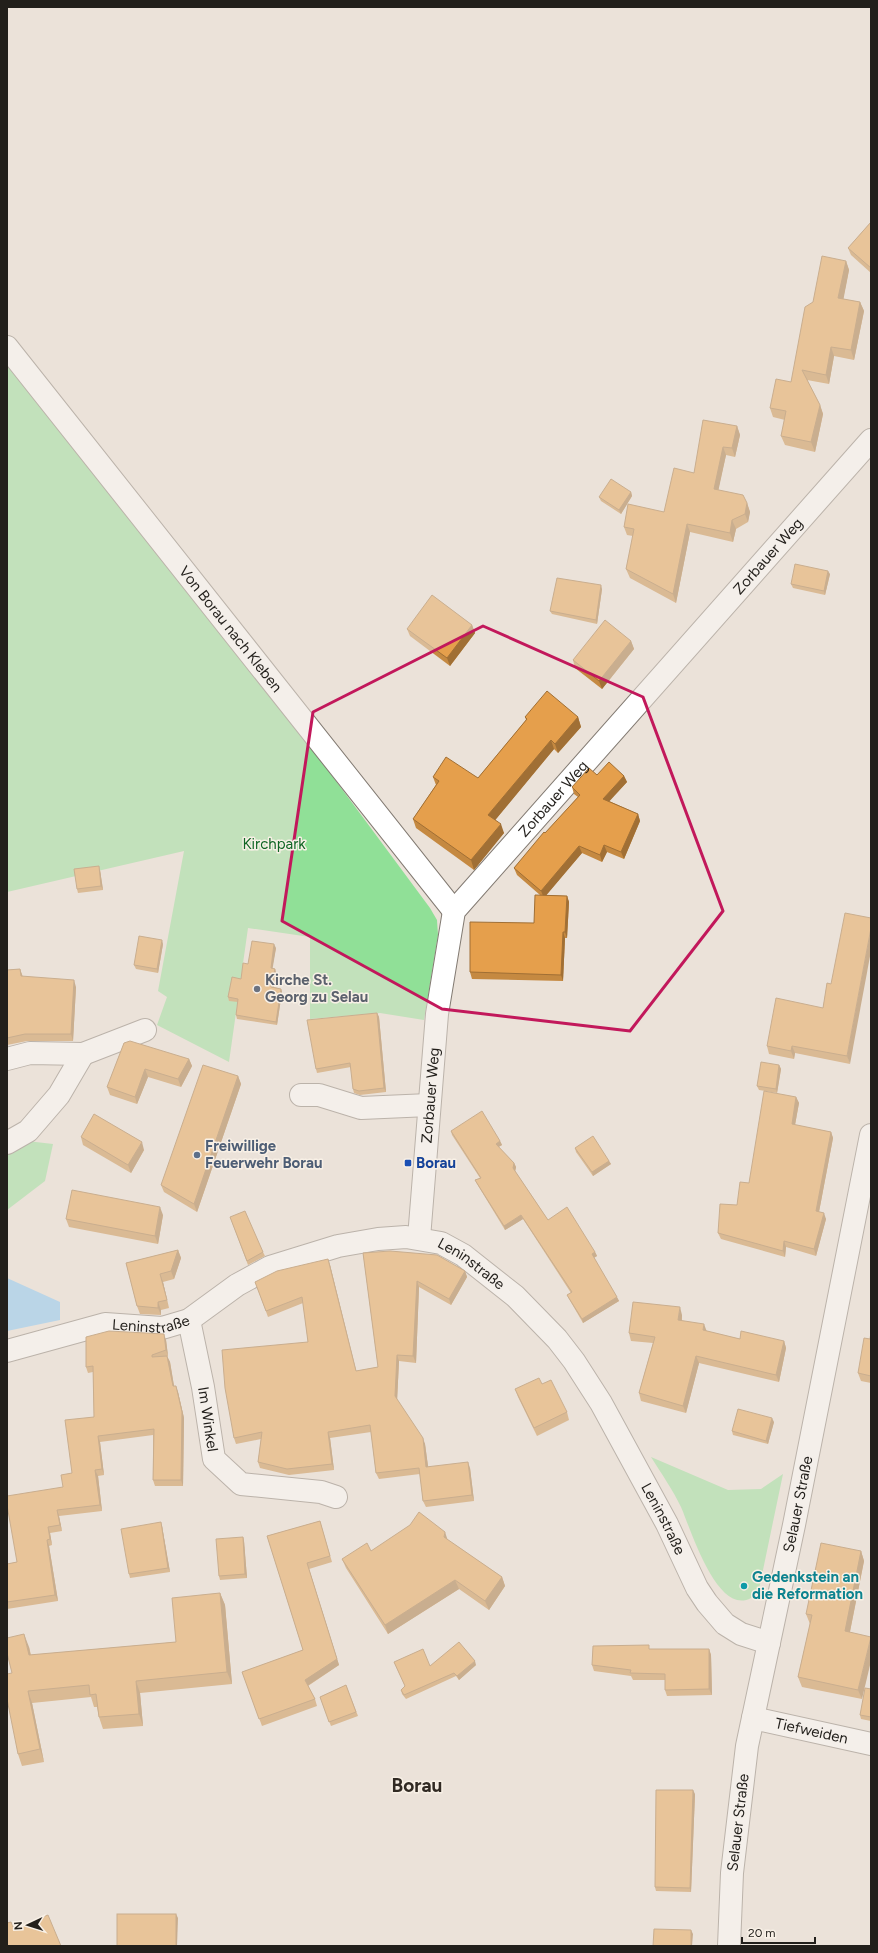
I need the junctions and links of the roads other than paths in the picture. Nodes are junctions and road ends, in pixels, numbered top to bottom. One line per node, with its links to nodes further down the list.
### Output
1 (7, 347): 3 (street, Von Borau nach Kleben)
2 (871, 440): 3 (street, Zorbauer Weg)
3 (454, 912): 8 (street, Zorbauer Weg)
4 (145, 1030): 5 (street)
5 (83, 1054): 6 (street); 10 (street)
6 (7, 1059)
7 (301, 1094): 8 (street)
8 (430, 1105): 11 (street, Zorbauer Weg)
9 (871, 1135): 15 (street, Selauer Straße)
10 (7, 1143)
11 (419, 1238): 12 (street, Leninstraße); 15 (street, Leninstraße)
12 (189, 1320): 13 (street, Leninstraße); 14 (street, Im Winkel)
13 (7, 1351)
14 (336, 1497)
15 (769, 1643): 16 (street, Selauer Straße)
16 (753, 1718): 17 (street, Tiefweiden); 18 (street, Selauer Straße)
17 (871, 1744)
18 (729, 1946)

